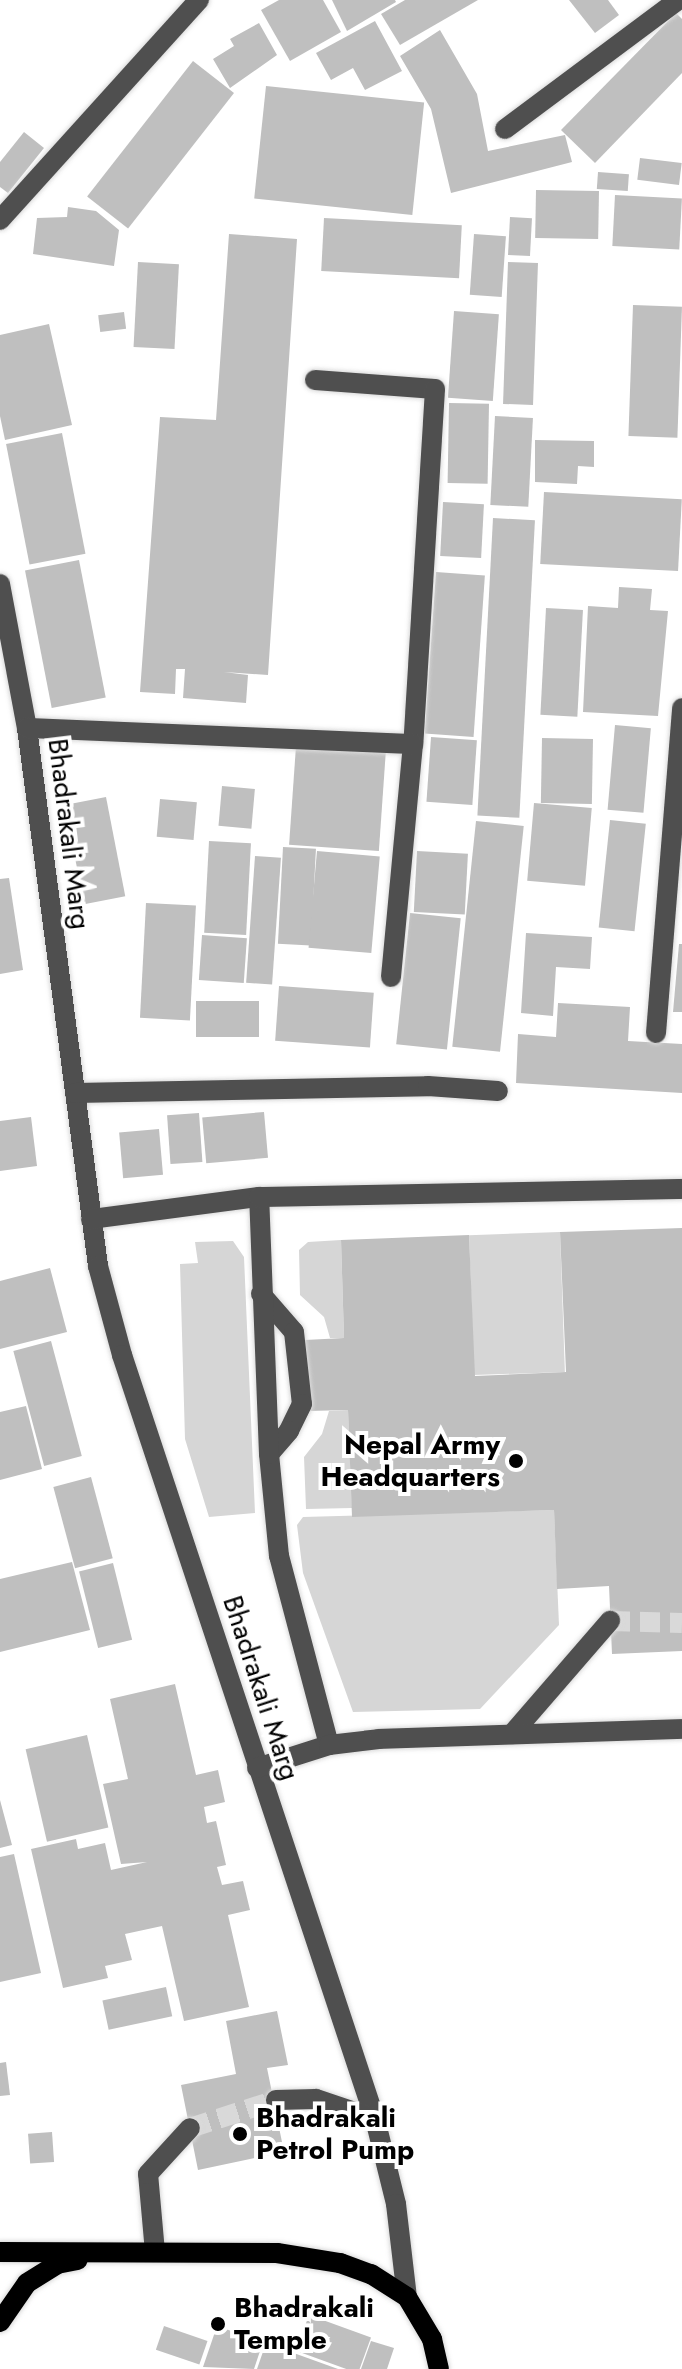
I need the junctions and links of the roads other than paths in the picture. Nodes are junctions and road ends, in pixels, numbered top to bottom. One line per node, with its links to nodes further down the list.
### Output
1 (199, 0): 4 (street)
2 (678, 0): 3 (street)
3 (505, 129)
4 (0, 220)
5 (315, 380): 9 (street)
6 (0, 584): 8 (street, Bhadrakali Marg)
7 (682, 708): 10 (street)
8 (27, 728): 9 (street); 14 (street, Bhadrakali Marg)
9 (413, 744): 11 (street)
10 (678, 817): 12 (street)
11 (391, 977)
12 (656, 1033)
13 (498, 1091): 14 (street)
14 (75, 1093): 17 (street, Bhadrakali Marg)
15 (682, 1189): 16 (street)
16 (259, 1197): 17 (street); 18 (street)
17 (91, 1219): 24 (street, Bhadrakali Marg)
18 (261, 1294): 19 (street); 19 (street)
19 (269, 1454): 23 (street)
20 (610, 1621): 22 (street)
21 (682, 1729): 22 (street)
22 (512, 1734): 23 (street)
23 (329, 1745): 24 (street)
24 (257, 1768): 26 (street, Bhadrakali Marg)
25 (276, 2100): 26 (street)
26 (375, 2119): 31 (street, Bhadrakali Marg)
27 (190, 2128): 30 (street)
28 (0, 2252): 29 (main road)
29 (117, 2252): 30 (main road); 32 (main road)
30 (155, 2252): 31 (main road)
31 (407, 2297): 33 (main road)
32 (0, 2322)
33 (439, 2369)

